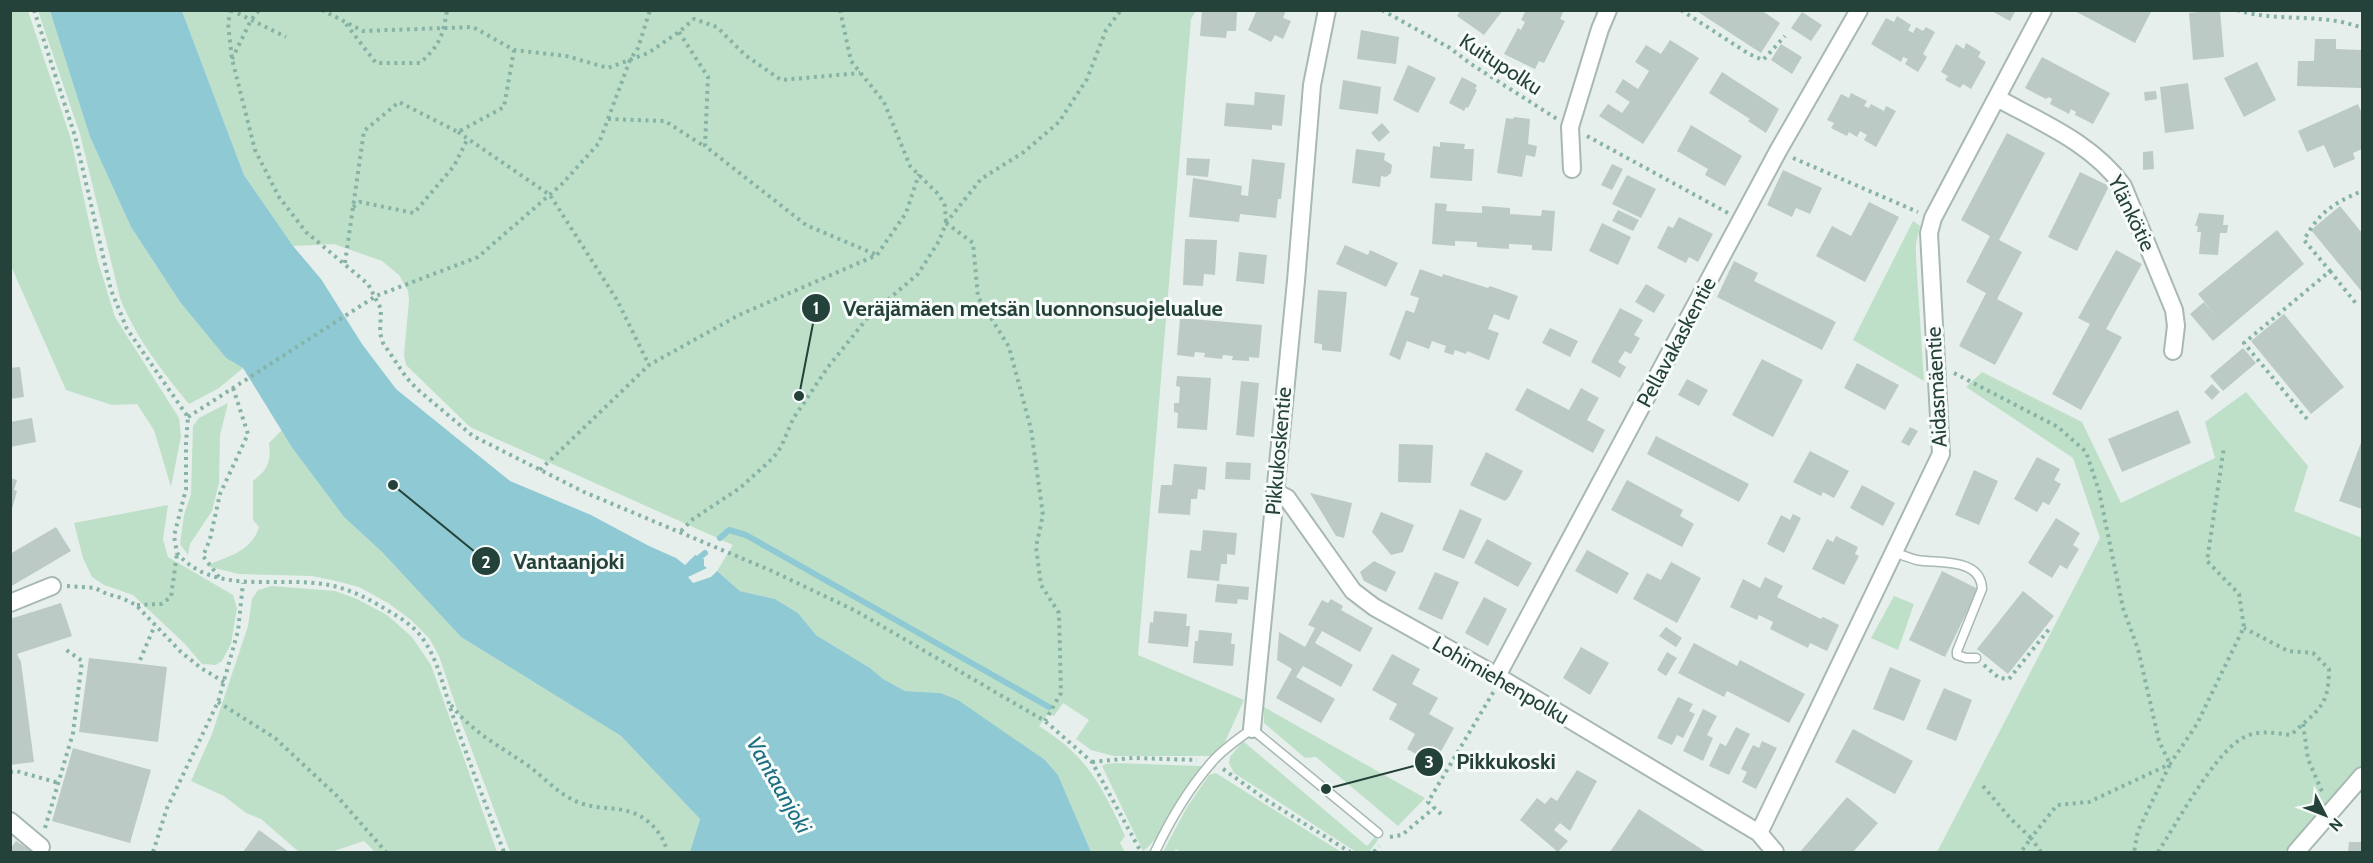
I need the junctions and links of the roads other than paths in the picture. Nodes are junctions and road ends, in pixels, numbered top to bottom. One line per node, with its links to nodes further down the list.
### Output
1 (1327, 10): 8 (street, Pikkukoskentie)
2 (1608, 10): 6 (street)
3 (1859, 10): 13 (street, Pellavakaskentie)
4 (2043, 10): 5 (street, Aidasmäentie)
5 (1997, 98): 7 (street, Ylänkötie); 9 (street, Aidasmäentie)
6 (1572, 169)
7 (2173, 351)
8 (1275, 492): 13 (street, Lohimiehenpolku); 14 (street, Pikkukoskentie)
9 (1894, 552): 12 (lane); 17 (street, Aidasmäentie)
10 (52, 586): 11 (street)
11 (10, 603)
12 (1976, 658)
13 (1497, 676): 17 (street, Lohimiehenpolku)
14 (1252, 729): 18 (lane); 20 (lane)
15 (2362, 776): 22 (street)
16 (10, 822): 19 (street)
17 (1759, 833): 21 (street)
18 (1381, 836)
19 (40, 847)
20 (1155, 852)
21 (1775, 852)
22 (2296, 852)

